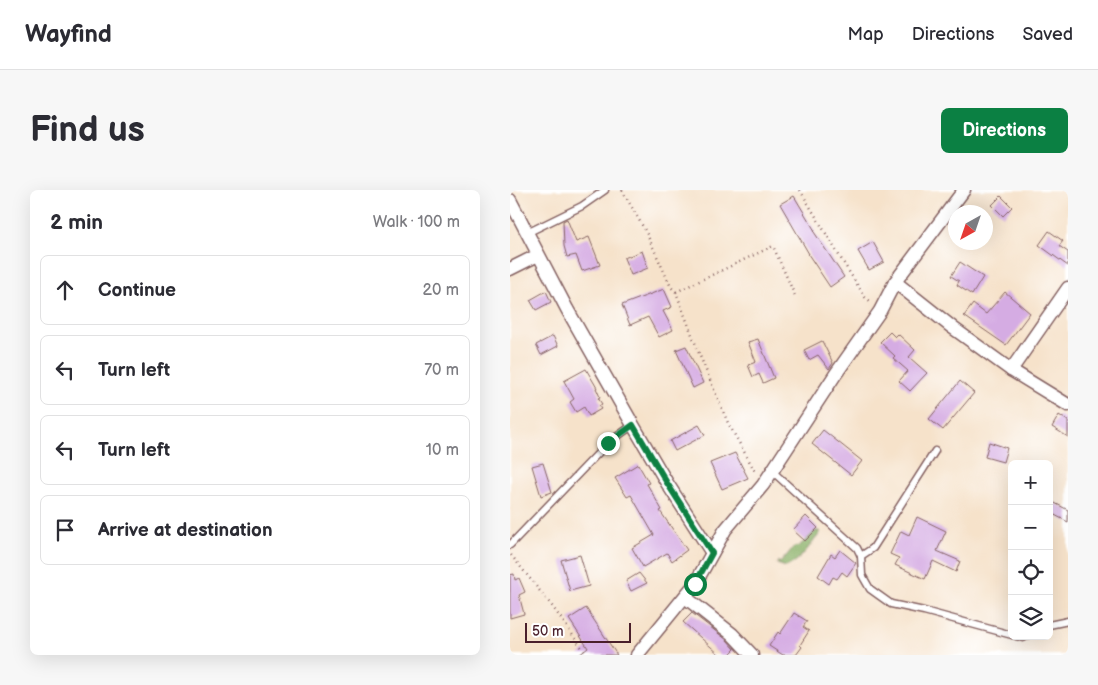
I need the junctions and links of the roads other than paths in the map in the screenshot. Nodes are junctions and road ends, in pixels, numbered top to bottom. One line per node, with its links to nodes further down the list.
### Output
1 (605, 190): 4 (lane)
2 (964, 190): 7 (street)
3 (510, 200): 4 (street)
4 (527, 233): 5 (street)
5 (538, 255): 6 (street); 11 (street)
6 (510, 269)
7 (895, 282): 9 (street); 13 (street)
8 (1068, 288): 9 (street)
9 (1011, 370): 10 (street)
10 (1068, 405)
11 (633, 425): 14 (lane); 15 (street)
12 (935, 451): 16 (lane)
13 (772, 471): 15 (street); 16 (lane)
14 (510, 545)
15 (712, 553): 17 (street)
16 (861, 556): 20 (lane)
17 (685, 597): 21 (street); 22 (street)
18 (1068, 621): 19 (lane)
19 (1053, 624)
20 (1008, 634)
21 (637, 655)
22 (752, 655)

